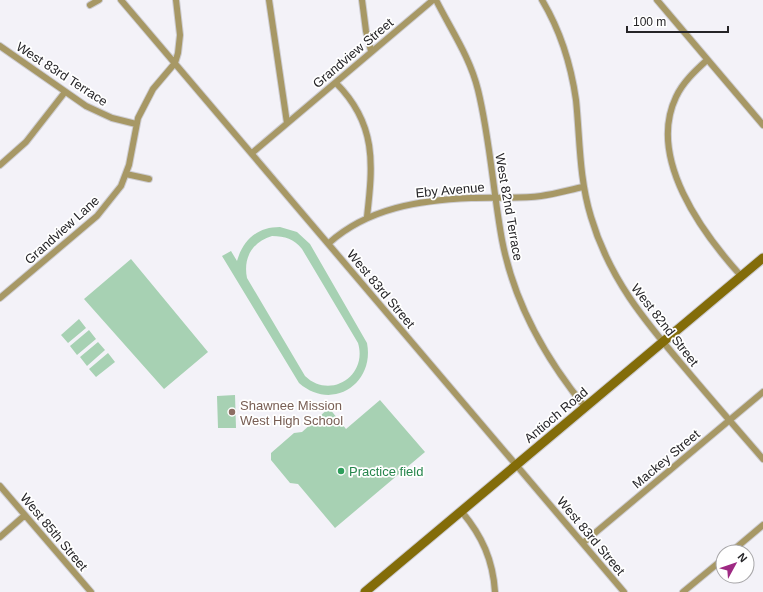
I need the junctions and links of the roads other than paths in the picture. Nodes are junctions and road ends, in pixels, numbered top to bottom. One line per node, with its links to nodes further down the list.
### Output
1 (99, 0): 9 (street)
2 (121, 0): 13 (street, West 83rd Street)
3 (176, 0): 13 (street)
4 (269, 0): 16 (street)
5 (362, 0): 11 (street)
6 (435, 0): 11 (street, Grandview Street); 24 (street, West 82nd Terrace)
7 (542, 0): 23 (street, West 82nd Street)
8 (657, 0): 12 (street)
9 (90, 5)
10 (0, 46): 15 (street, West 83rd Terrace)
11 (371, 51): 14 (street, Grandview Street)
12 (708, 60): 18 (street); 28 (street)
13 (175, 63): 17 (street, Grandview Lane); 19 (street, West 83rd Street)
14 (336, 83): 16 (street, Grandview Street); 25 (street)
15 (65, 92): 17 (street, West 83rd Terrace); 20 (street)
16 (287, 123): 19 (street)
17 (136, 124): 21 (street, Grandview Lane)
18 (763, 125)
19 (252, 153): 26 (street, West 83rd Street)
20 (0, 165)
21 (126, 174): 22 (street); 29 (street, Grandview Lane)
22 (149, 179)
23 (583, 187): 24 (street, Eby Avenue); 30 (street, West 82nd Street)
24 (495, 197): 25 (street, Eby Avenue); 32 (street, West 82nd Terrace)
25 (367, 217): 26 (street, Eby Avenue)
26 (329, 243): 35 (street, West 83rd Street)
27 (763, 258): 28 (main road, Antioch Road)
28 (742, 276): 30 (main road, Antioch Road)
29 (0, 298)
30 (663, 342): 32 (main road, Antioch Road); 33 (street, West 82nd Street)
31 (763, 392): 33 (street, Mackey Street)
32 (584, 407): 35 (main road, Antioch Road)
33 (729, 420): 34 (street, West 82nd Street); 41 (street, Mackey Street)
34 (763, 460)
35 (517, 465): 37 (main road, Antioch Road); 41 (street, West 83rd Street)
36 (0, 486): 38 (street, West 85th Street)
37 (462, 512): 45 (main road, Antioch Road); 46 (street)
38 (25, 515): 40 (street); 44 (street, West 85th Street)
39 (763, 525): 42 (street)
40 (0, 537)
41 (583, 543): 47 (street, West 83rd Street)
42 (740, 544)
43 (715, 566): 48 (street)
44 (87, 591)
45 (370, 591)
46 (494, 592)
47 (624, 592)
48 (684, 592)

